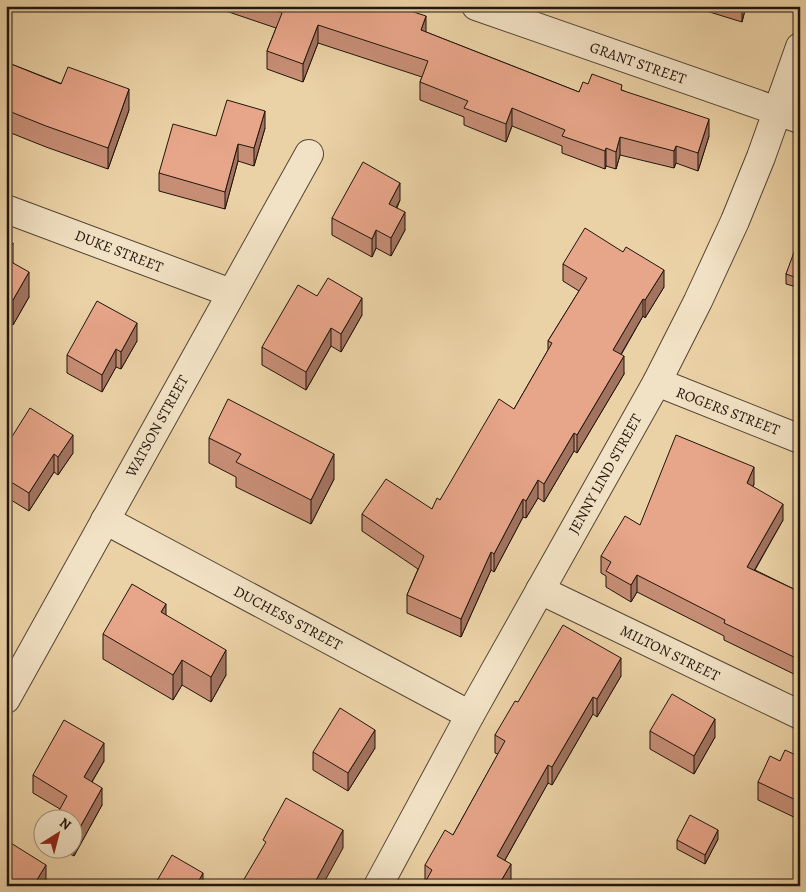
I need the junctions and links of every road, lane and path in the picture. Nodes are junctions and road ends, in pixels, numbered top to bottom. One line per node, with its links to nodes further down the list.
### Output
1 (476, 6): 3 (street, GRANT STREET)
2 (800, 47): 3 (street, JENNY LIND STREET)
3 (788, 114): 7 (street, JENNY LIND STREET)
4 (309, 154): 6 (street, WATSON STREET)
5 (6, 208): 6 (street, DUKE STREET)
6 (231, 293): 9 (street, WATSON STREET)
7 (656, 382): 8 (street, ROGERS STREET); 10 (street, JENNY LIND STREET)
8 (800, 439)
9 (105, 520): 11 (street, WATSON STREET); 12 (street, DUCHESS STREET)
10 (540, 590): 12 (street, JENNY LIND STREET); 13 (street, MILTON STREET)
11 (6, 699)
12 (470, 715): 14 (street, JENNY LIND STREET)
13 (800, 715)
14 (378, 886)

